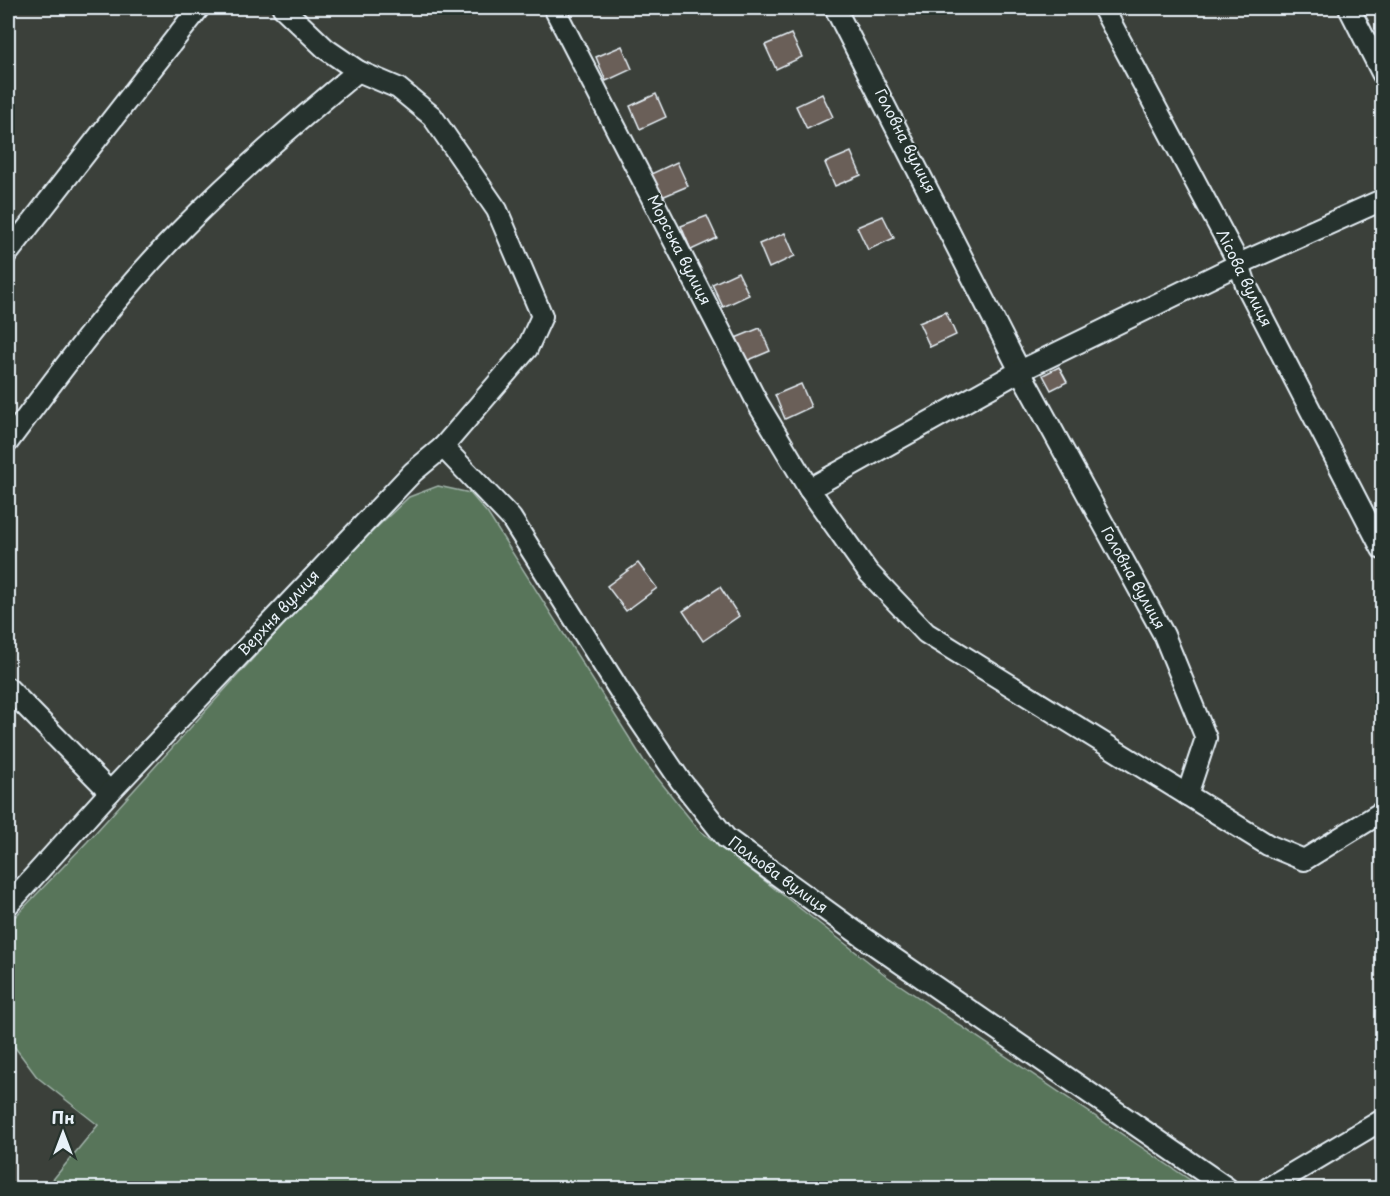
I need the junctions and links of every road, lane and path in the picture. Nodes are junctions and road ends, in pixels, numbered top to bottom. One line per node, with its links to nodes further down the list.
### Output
1 (199, 8): 12 (street)
2 (283, 8): 9 (street)
3 (405, 8): 8 (path)
4 (554, 8): 17 (street, Морська вулиця)
5 (835, 8): 14 (street, Головна вулиця)
6 (1103, 8): 13 (street, Лісова вулиця)
7 (1348, 8): 10 (street)
8 (400, 10)
9 (358, 72): 15 (street); 16 (street, Верхня вулиця)
10 (1383, 73)
11 (1383, 200): 13 (street)
12 (8, 253)
13 (1239, 264): 14 (street); 18 (street, Лісова вулиця)
14 (1020, 371): 17 (street); 21 (street, Головна вулиця)
15 (8, 442)
16 (443, 447): 20 (street, Верхня вулиця); 25 (street, Польова вулиця)
17 (809, 489): 21 (street, Морська вулиця)
18 (1383, 549)
19 (8, 688): 20 (street)
20 (110, 792): 23 (street, Верхня вулиця)
21 (1187, 795): 22 (street, Морська вулиця)
22 (1383, 812)
23 (8, 905)
24 (1383, 1120): 26 (street)
25 (1227, 1188)
26 (1268, 1188)

